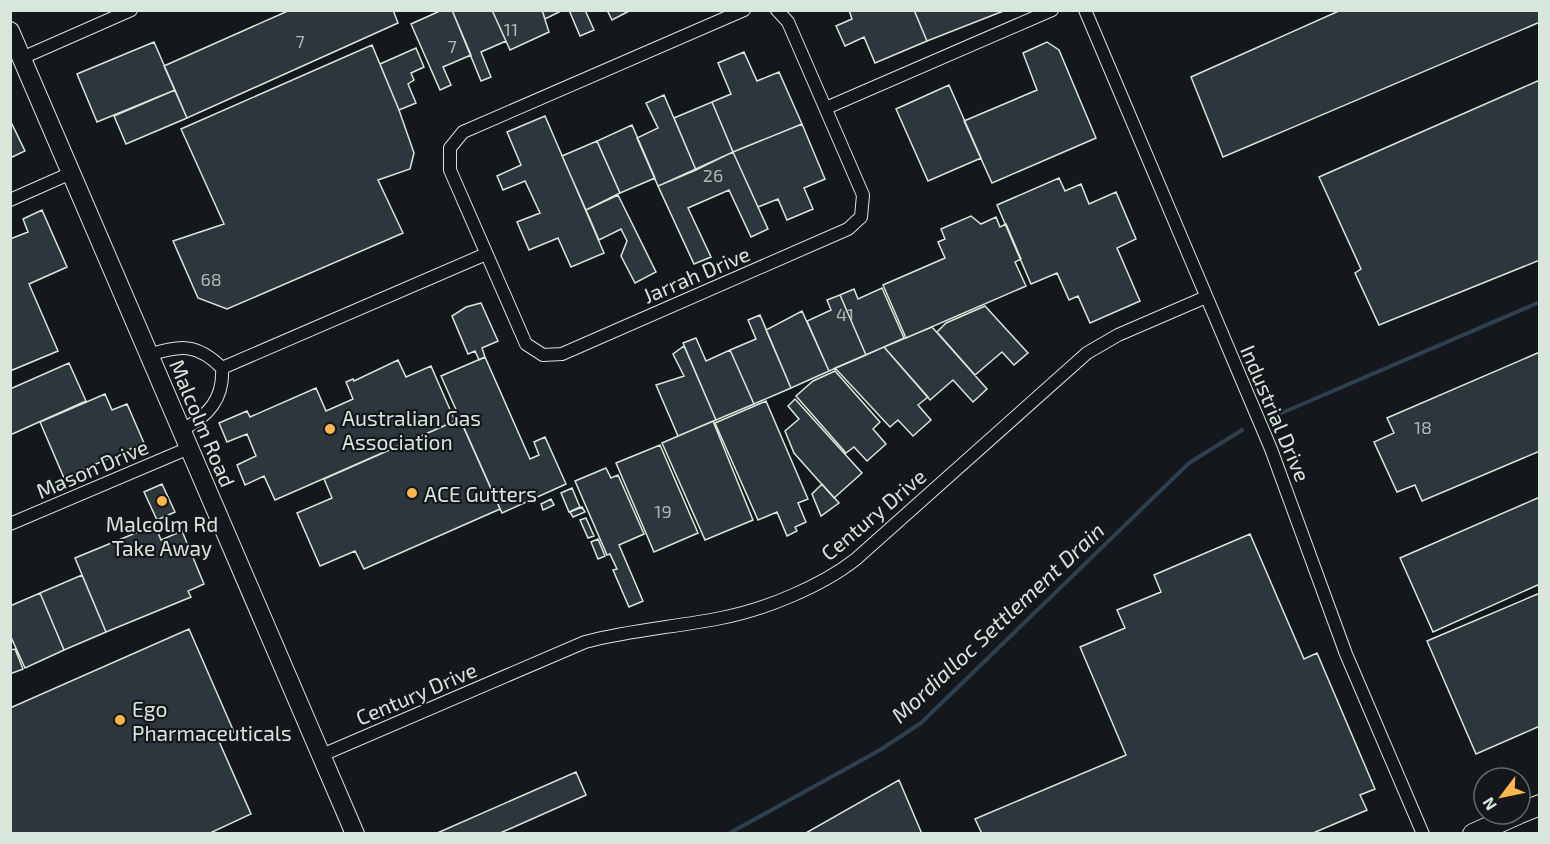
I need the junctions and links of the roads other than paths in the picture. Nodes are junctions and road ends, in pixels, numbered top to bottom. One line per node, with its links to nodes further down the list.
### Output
1 (131, 10): 7 (street)
2 (744, 10): 11 (street, Jarrah Drive)
3 (777, 10): 8 (street, Jarrah Drive)
4 (1052, 10): 8 (street)
5 (1085, 10): 12 (street, Industrial Drive)
6 (10, 31): 7 (street, Malcolm Road)
7 (22, 57): 9 (street, Malcolm Road)
8 (826, 108): 11 (street, Jarrah Drive)
9 (72, 173): 10 (street); 13 (street, Malcolm Road)
10 (10, 200)
11 (486, 254): 14 (street)
12 (1206, 297): 18 (street, Century Drive); 21 (street, Industrial Drive)
13 (149, 355): 14 (street); 15 (street, Malcolm Road)
14 (222, 368): 15 (street)
15 (182, 430): 16 (street, Malcolm Road)
16 (189, 448): 17 (street, Mason Drive); 18 (street, Malcolm Road)
17 (10, 524)
18 (322, 755): 20 (street, Malcolm Road)
19 (1491, 826): 22 (main road)
20 (355, 834)
21 (1423, 834)
22 (1473, 834)

